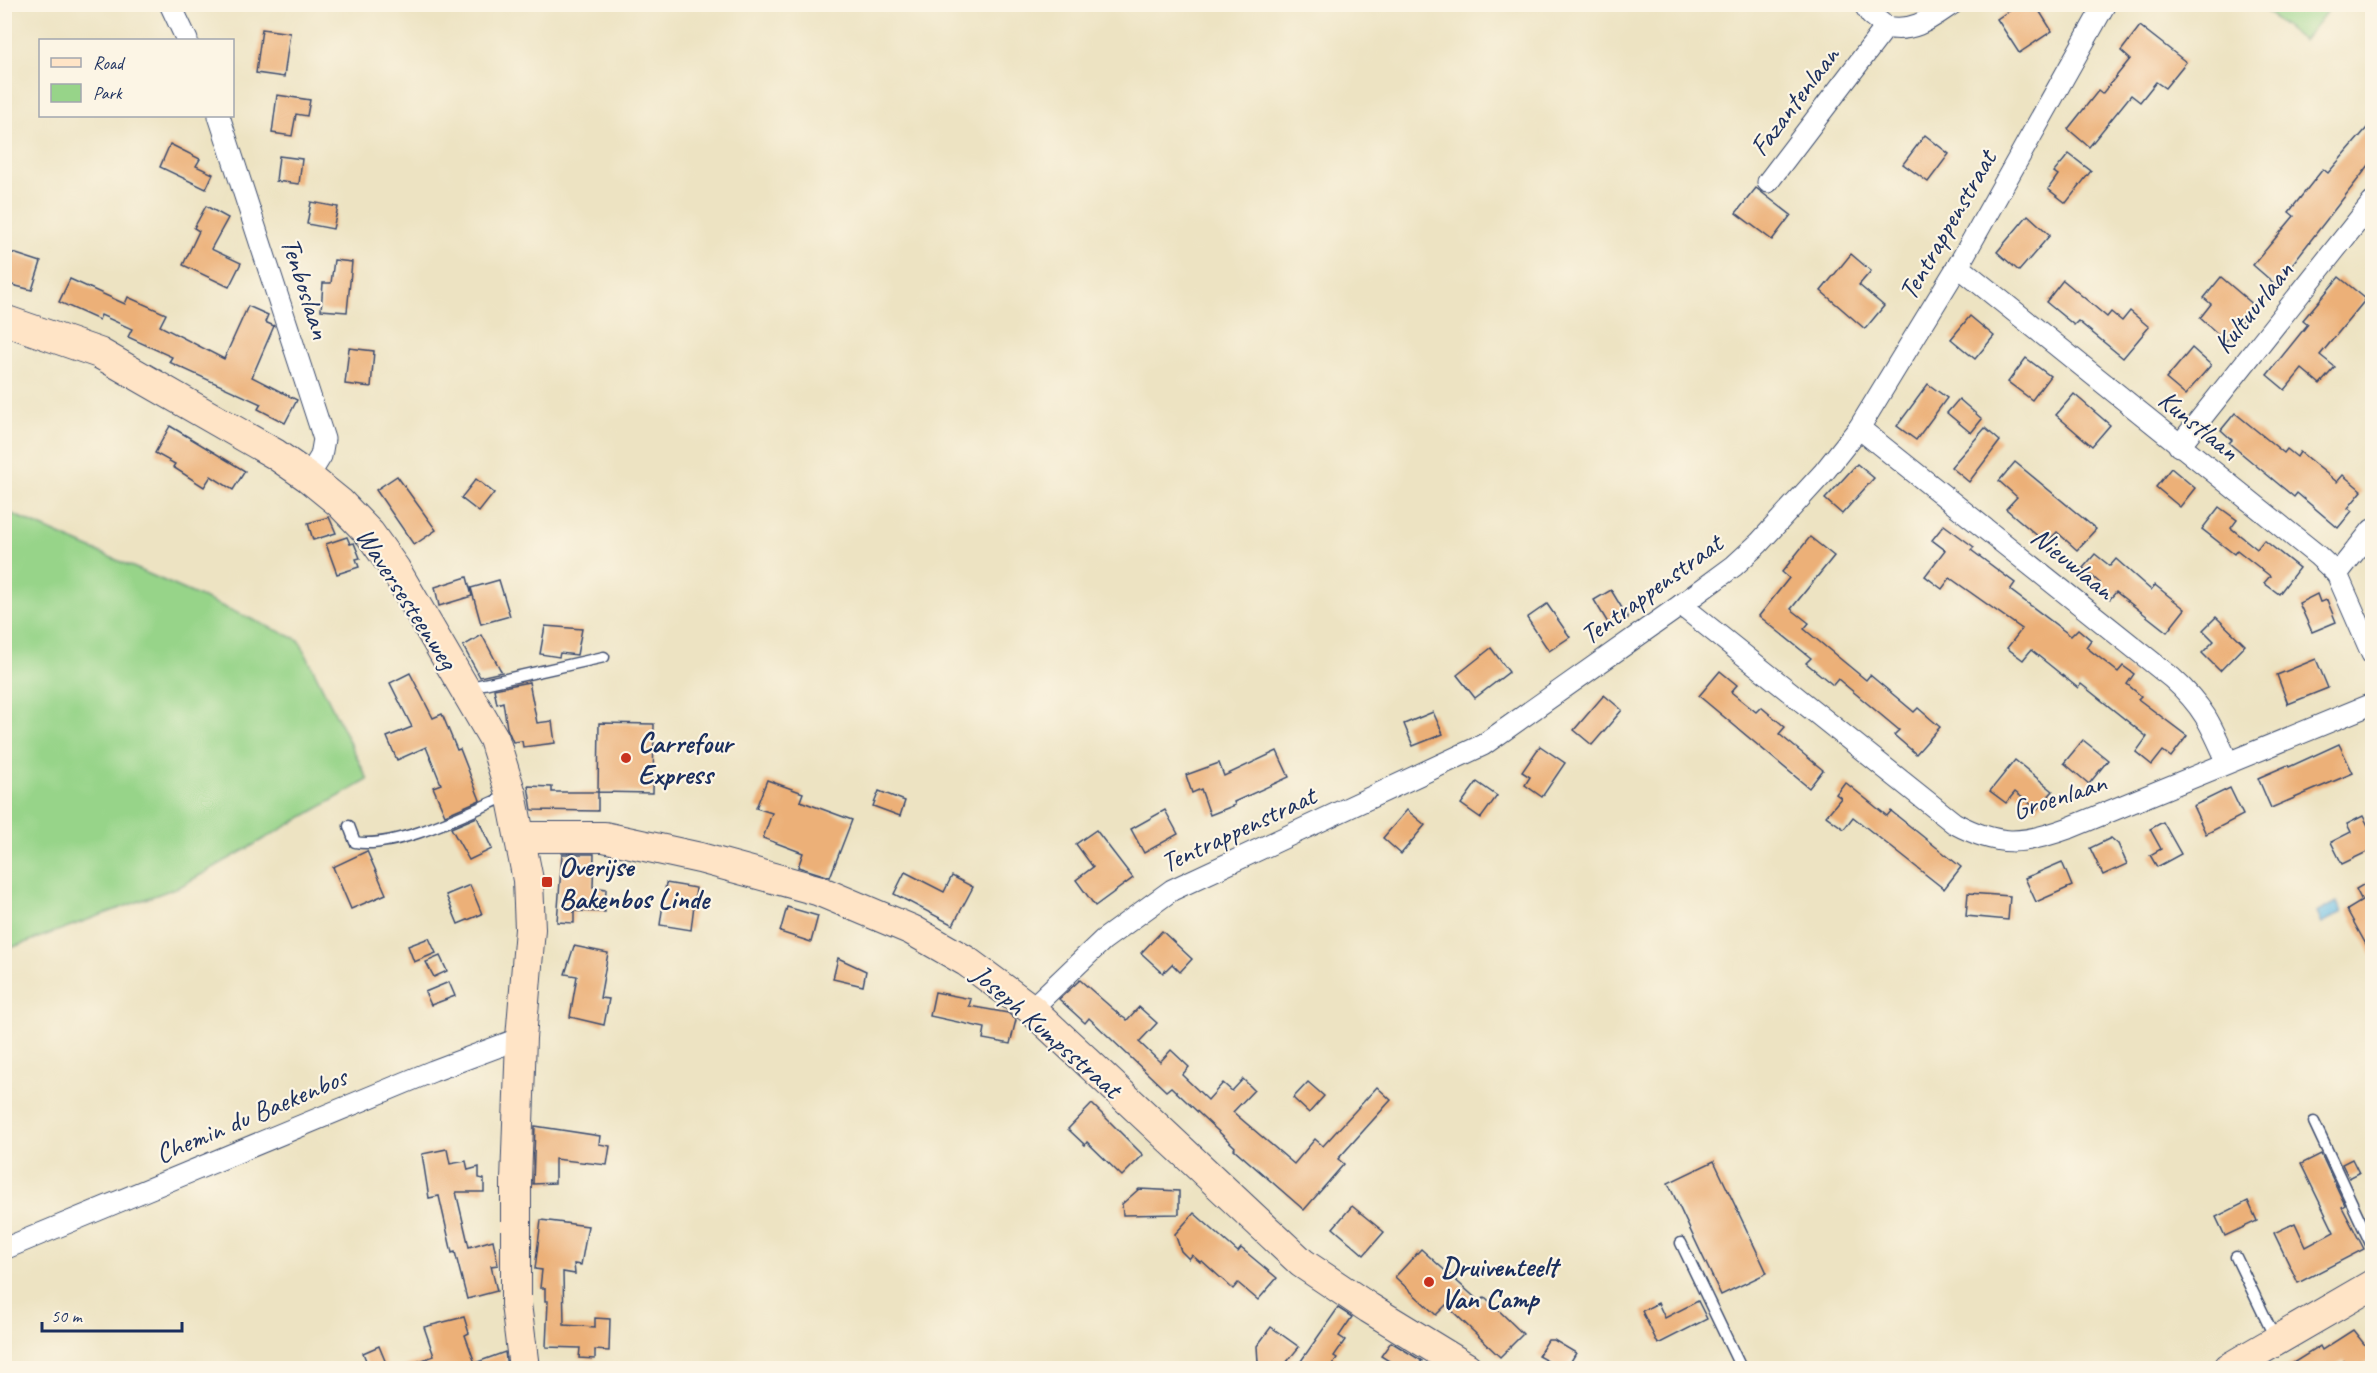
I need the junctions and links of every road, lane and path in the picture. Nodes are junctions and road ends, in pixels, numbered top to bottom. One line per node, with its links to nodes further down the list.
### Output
1 (170, 4): 6 (street)
2 (1864, 4): 5 (street)
3 (1952, 4): 5 (street)
4 (2105, 4): 10 (street, Tentrappenstraat)
5 (1886, 27): 8 (street, Fazantenlaan)
6 (187, 39)
7 (219, 117): 14 (street, Tenboslaan)
8 (1768, 182)
9 (2373, 203): 13 (street, Kultuurlaan)
10 (1958, 266): 12 (street, Tentrappenstraat); 13 (street, Kunstlaan)
11 (4, 320): 14 (street, Waversesteenweg)
12 (1859, 428): 17 (street, Tentrappenstraat); 22 (street, Nieuwlaan)
13 (2179, 446): 16 (street, Kunstlaan)
14 (308, 477): 20 (street, Waversesteenweg)
15 (2373, 530): 16 (street)
16 (2337, 574): 18 (street, Kunstlaan)
17 (1681, 605): 22 (street, Groenlaan); 26 (street, Tentrappenstraat)
18 (2373, 654)
19 (604, 657): 20 (lane)
20 (466, 688): 23 (street, Waversesteenweg)
21 (2373, 704): 22 (street, Groenlaan)
22 (2227, 761)
23 (511, 794): 24 (lane); 25 (street, Waversesteenweg)
24 (349, 826)
25 (520, 837): 26 (street, Joseph Kumpsstraat); 27 (street, Waversesteenweg)
26 (1031, 1009): 36 (street, Joseph Kumpsstraat)
27 (521, 1036): 31 (street, Chemin du Baekenbos); 35 (street, Waversesteenweg)
28 (2314, 1122): 30 (lane)
29 (1682, 1243): 37 (lane)
30 (2373, 1246)
31 (4, 1249)
32 (2236, 1257): 34 (lane)
33 (2373, 1285): 34 (street)
34 (2276, 1341): 38 (street)
35 (524, 1368)
36 (1467, 1368)
37 (1741, 1368)
38 (2229, 1368)

